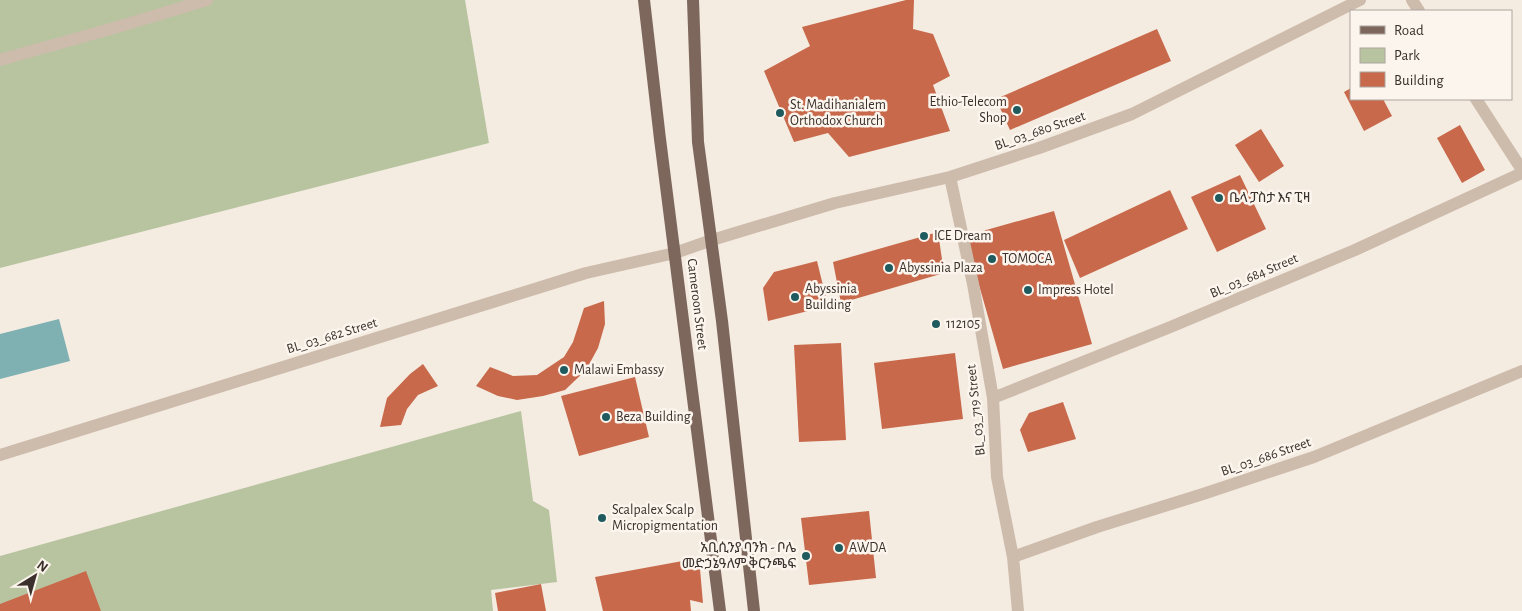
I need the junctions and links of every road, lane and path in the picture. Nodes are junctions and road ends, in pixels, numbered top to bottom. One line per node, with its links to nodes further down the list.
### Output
1 (207, 0): 5 (street)
2 (644, 0): 10 (main road, Cameroon Street)
3 (693, 0): 9 (main road, Cameroon Street)
4 (1360, 0): 8 (street, BL_03_680 Street)
5 (0, 60)
6 (1477, 100): 7 (street)
7 (1522, 171): 12 (street, BL_03_684 Street)
8 (950, 177): 9 (street, BL_03_680 Street); 12 (street, BL_03_719 Street)
9 (712, 240): 10 (street, BL_03_682 Street); 16 (main road, Cameroon Street)
10 (675, 253): 13 (street, BL_03_682 Street); 15 (main road, Cameroon Street)
11 (1522, 371): 14 (street, BL_03_686 Street)
12 (992, 398): 14 (street, BL_03_719 Street)
13 (0, 455)
14 (1013, 557): 17 (street, BL_03_719 Street)
15 (720, 611)
16 (754, 611)
17 (1018, 611)

